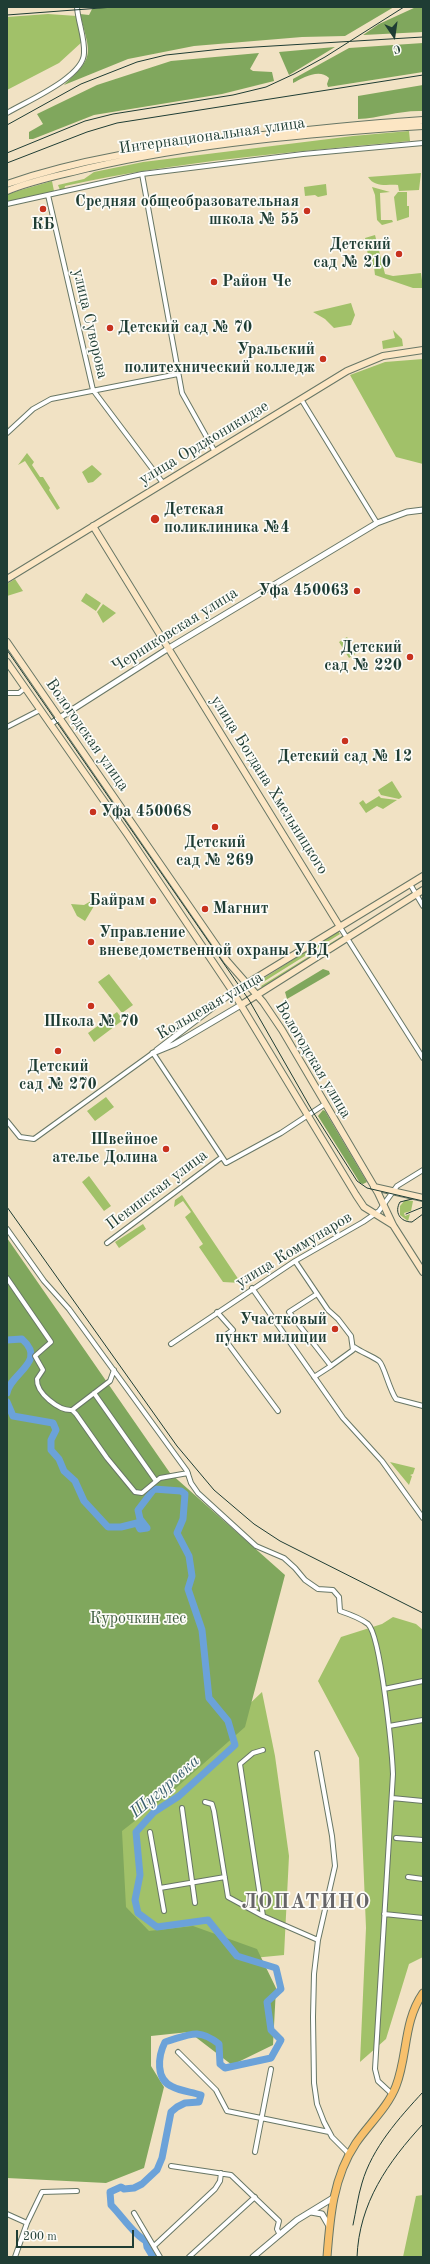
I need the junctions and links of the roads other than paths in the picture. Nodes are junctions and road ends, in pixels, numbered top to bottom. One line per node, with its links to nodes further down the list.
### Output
1 (77, 7): 2 (street)
2 (7, 113)
3 (423, 120): 7 (main road, Интернациональная улица)
4 (423, 126): 8 (main road, Интернациональная улица)
5 (423, 143): 6 (street)
6 (142, 174): 9 (street); 12 (street)
7 (7, 184)
8 (7, 190)
9 (48, 195): 10 (street); 13 (street, улица Суворова)
10 (7, 204)
11 (423, 350): 14 (main road, улица Орджоникидзе)
12 (178, 374): 13 (street); 16 (street)
13 (93, 390): 15 (street); 17 (street, улица Суворова)
14 (300, 399): 16 (main road, улица Орджоникидзе); 19 (street)
15 (7, 433)
16 (214, 452): 17 (main road, улица Орджоникидзе)
17 (163, 484): 20 (main road, улица Орджоникидзе)
18 (423, 510): 19 (street, Черниковская улица)
19 (377, 523): 23 (street, Черниковская улица)
20 (93, 526): 21 (main road, улица Орджоникидзе); 23 (main road, улица Богдана Хмельницкого)
21 (7, 579)
22 (7, 642): 28 (main road, Вологодская улица)
23 (169, 648): 28 (street, Черниковская улица); 36 (main road, улица Богдана Хмельницкого)
24 (7, 662): 25 (main road, Вологодская улица)
25 (25, 688): 26 (street); 27 (main road, Вологодская улица)
26 (7, 694)
27 (38, 708): 29 (main road, Вологодская улица); 30 (street)
28 (61, 717): 29 (street, Черниковская улица); 38 (main road, Вологодская улица)
29 (50, 724): 39 (main road, Вологодская улица)
30 (7, 727)
31 (423, 876): 32 (main road, Кольцевая улица)
32 (410, 884): 34 (street); 36 (main road, Кольцевая улица)
33 (423, 890): 34 (main road, Кольцевая улица)
34 (416, 894): 35 (street); 37 (main road, Кольцевая улица)
35 (423, 906)
36 (340, 928): 37 (street, улица Богдана Хмельницкого); 38 (main road, Кольцевая улица)
37 (347, 938): 40 (main road, Кольцевая улица); 43 (street, улица Богдана Хмельницкого)
38 (246, 984): 39 (main road, Кольцевая улица); 40 (main road, Вологодская улица)
39 (233, 992): 41 (main road, Вологодская улица); 42 (street, Кольцевая улица)
40 (256, 996): 41 (main road, Кольцевая улица); 44 (main road, Вологодская улица)
41 (241, 1005): 42 (street, Кольцевая улица); 45 (main road, Вологодская улица)
42 (153, 1053): 46 (street, Кольцевая улица); 47 (street)
43 (423, 1058)
44 (325, 1104): 45 (street, Пекинская улица); 49 (main road, Вологодская улица)
45 (308, 1116): 47 (street, Пекинская улица); 53 (main road, Вологодская улица)
46 (7, 1121)
47 (222, 1157): 56 (street, Пекинская улица)
48 (423, 1170): 50 (street, улица Коммунаров)
49 (374, 1187): 50 (main road); 52 (main road, Вологодская улица)
50 (392, 1191): 51 (main road); 52 (street, улица Коммунаров)
51 (423, 1198)
52 (384, 1204): 53 (street, улица Коммунаров); 54 (main road, Вологодская улица)
53 (375, 1214): 54 (main road, Вологодская улица); 57 (street, улица Коммунаров)
54 (393, 1225): 58 (main road, Вологодская улица)
55 (7, 1229): 66 (street)
56 (107, 1243)
57 (295, 1260): 60 (street, улица Коммунаров); 61 (street)
58 (423, 1272)
59 (7, 1278): 70 (street)
60 (252, 1288): 62 (street, улица Коммунаров); 67 (street)
61 (317, 1294): 64 (street); 65 (street)
62 (217, 1312): 63 (street, улица Коммунаров); 71 (street)
63 (170, 1344)
64 (354, 1347): 65 (street); 69 (street)
65 (331, 1366): 67 (street)
66 (114, 1370): 68 (street); 72 (street)
67 (314, 1377): 74 (street)
68 (94, 1393): 70 (street); 73 (street)
69 (423, 1406)
70 (72, 1410): 73 (street)
71 (278, 1411)
72 (188, 1473): 73 (street); 76 (street)
73 (156, 1481)
74 (423, 1518)
75 (423, 1681): 76 (street)
76 (384, 1689): 78 (street)
77 (423, 1720): 78 (street)
78 (389, 1726): 81 (street)
79 (263, 1750): 96 (street)
80 (317, 1753): 98 (street)
81 (392, 1798): 82 (street); 95 (street)
82 (423, 1801)
83 (205, 1802): 89 (street)
84 (182, 1808): 91 (street)
85 (150, 1832): 92 (street)
86 (396, 1838): 87 (street)
87 (423, 1840)
88 (408, 1877): 90 (street)
89 (225, 1878): 91 (street); 96 (street)
90 (423, 1879)
91 (193, 1882): 92 (street); 93 (street)
92 (160, 1888): 94 (street)
93 (195, 1903)
94 (164, 1911)
95 (384, 1914): 97 (street); 102 (street)
96 (263, 1916): 98 (street)
97 (423, 1918)
98 (318, 1940): 104 (street)
99 (423, 1993): 102 (main road)
100 (178, 2052): 103 (street)
101 (271, 2069): 103 (street)
102 (392, 2094): 106 (main road)
103 (261, 2118): 104 (street); 105 (street)
104 (329, 2132): 106 (street)
105 (255, 2152)
106 (349, 2154): 111 (main road)
107 (171, 2166): 108 (street)
108 (221, 2173): 110 (street); 118 (street)
109 (77, 2191): 115 (street)
110 (255, 2197): 117 (street); 121 (street)
111 (333, 2198): 113 (street); 116 (main road)
112 (134, 2213): 118 (street)
113 (308, 2213): 116 (street); 117 (street)
114 (7, 2214): 115 (street)
115 (27, 2223): 119 (street)
116 (329, 2227): 123 (main road)
117 (279, 2233): 122 (street)
118 (154, 2246): 120 (street)
119 (16, 2257)
120 (160, 2257)
121 (189, 2257)
122 (253, 2257)
123 (327, 2257)

